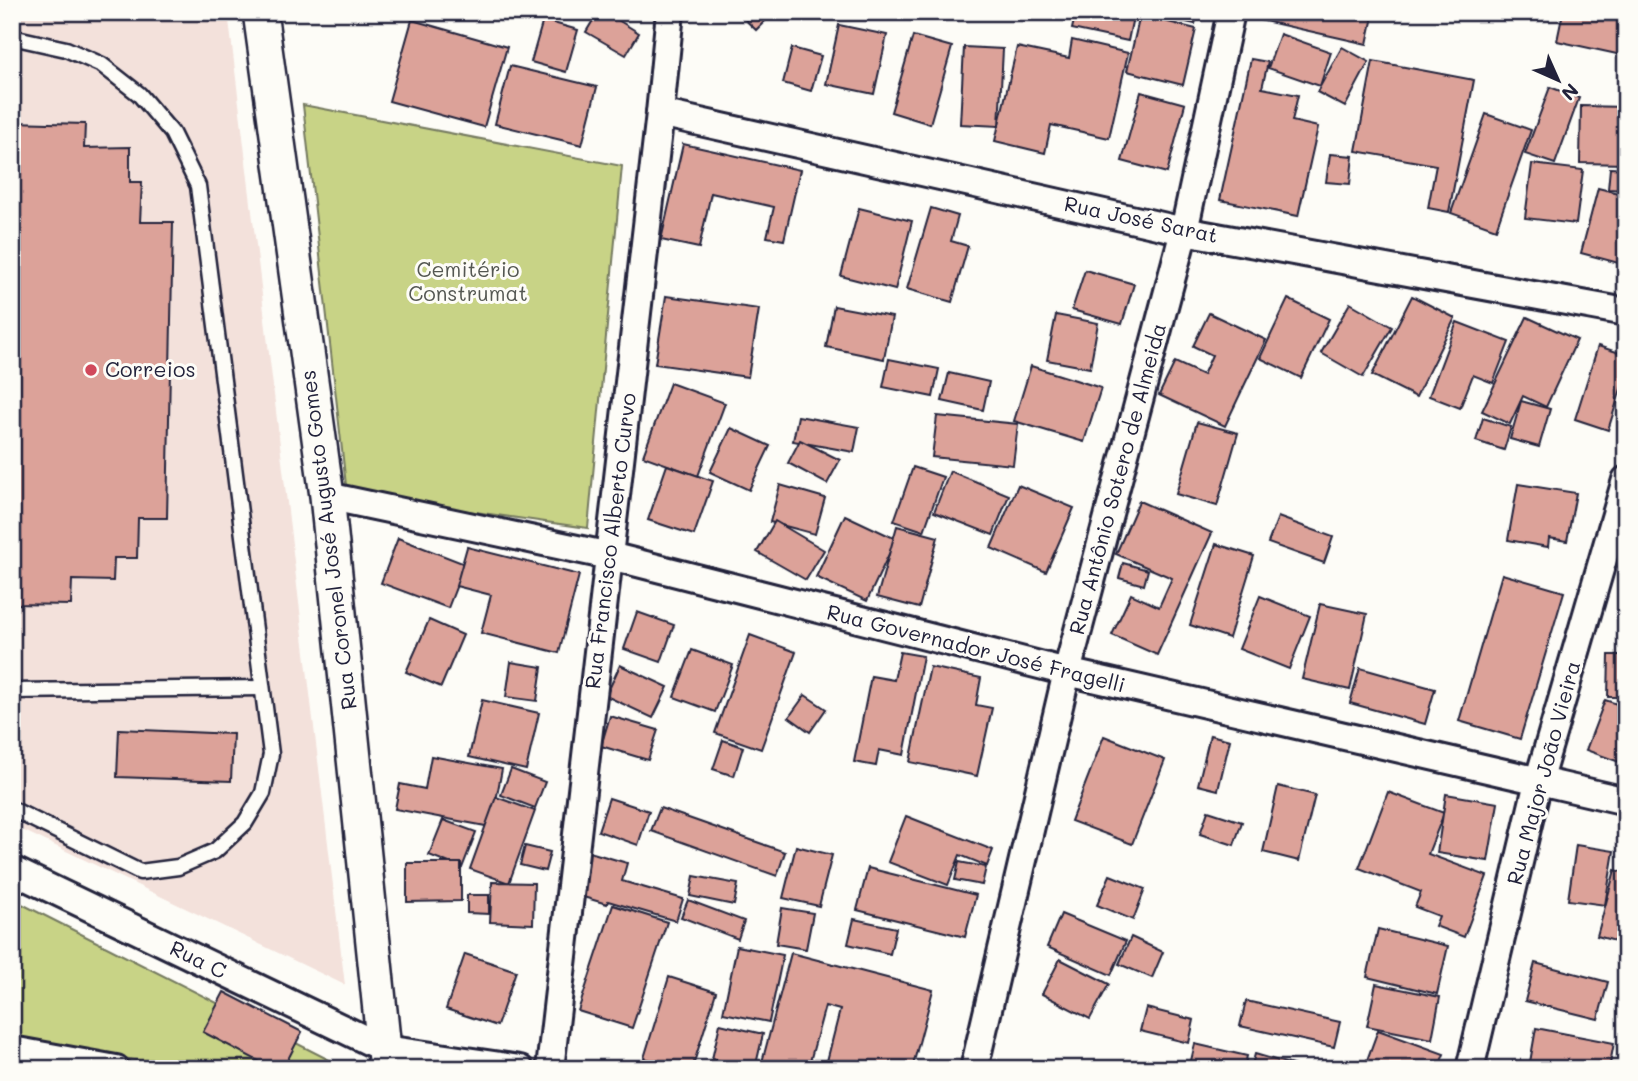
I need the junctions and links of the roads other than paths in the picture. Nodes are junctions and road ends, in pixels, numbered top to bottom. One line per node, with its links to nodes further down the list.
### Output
1 (260, 12): 9 (street, Rua Coronel José Augusto Gomes)
2 (670, 12): 5 (street, Rua Francisco Alberto Curvo)
3 (1231, 12): 6 (street, Rua Antônio Sotero de Almeida)
4 (12, 37): 12 (lane)
5 (660, 113): 6 (street, Rua José Sarat); 10 (street, Rua Francisco Alberto Curvo)
6 (1184, 231): 7 (street, Rua José Sarat); 11 (street, Rua Antônio Sotero de Almeida)
7 (1626, 312)
8 (1626, 480): 14 (street, Rua Major João Vieira)
9 (327, 496): 10 (street, Rua Governador José Fragelli); 19 (street, Rua Coronel José Augusto Gomes)
10 (610, 556): 11 (street, Rua Governador José Fragelli); 22 (street, Rua Francisco Alberto Curvo)
11 (1067, 672): 14 (street, Rua Governador José Fragelli); 23 (street, Rua Antônio Sotero de Almeida)
12 (262, 688): 13 (lane); 16 (lane)
13 (12, 691)
14 (1538, 782): 15 (street, Rua Governador José Fragelli); 24 (street, Rua Major João Vieira)
15 (1626, 801)
16 (12, 809)
17 (12, 870): 19 (street, Rua C)
18 (12, 1050): 20 (street)
19 (385, 1059): 21 (street, Rua C)
20 (116, 1069)
21 (520, 1069)
22 (550, 1069)
23 (974, 1069)
24 (1470, 1069)

